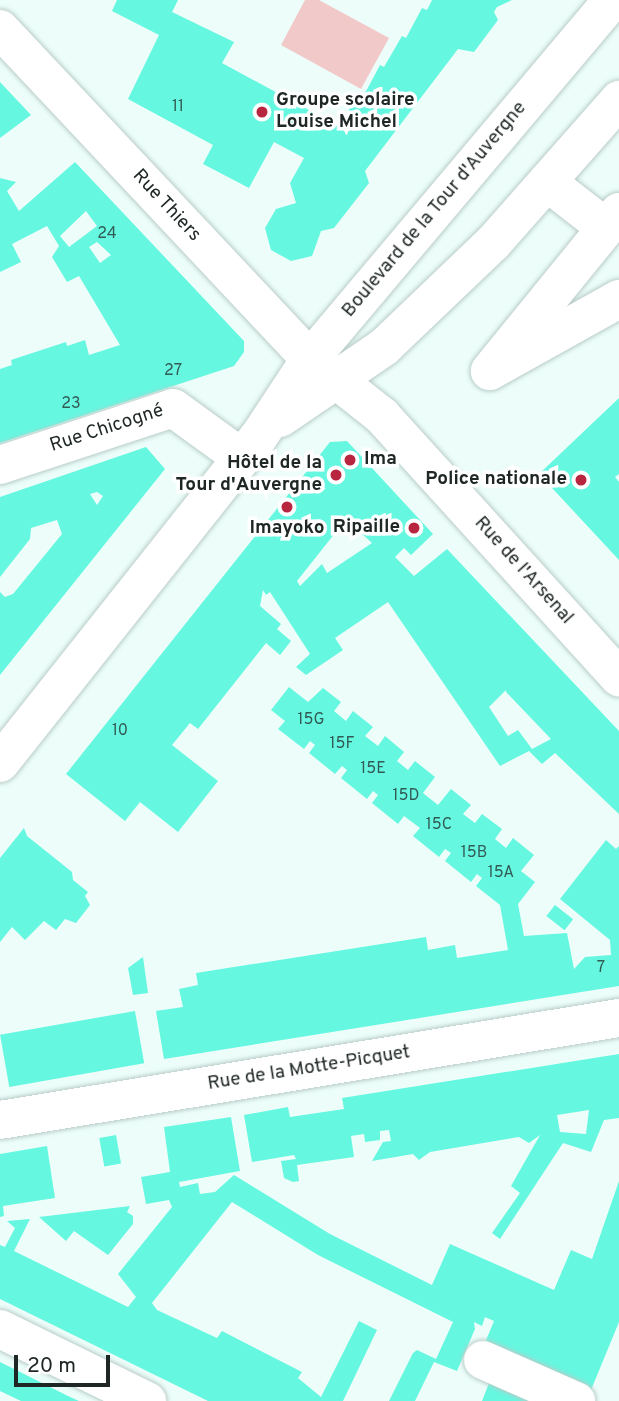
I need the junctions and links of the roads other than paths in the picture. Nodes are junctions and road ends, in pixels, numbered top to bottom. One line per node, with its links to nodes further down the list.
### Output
1 (612, 0): 7 (street, Boulevard de la Tour d'Auvergne)
2 (0, 29): 7 (street, Rue Thiers)
3 (619, 100): 4 (street, Boulevard de la Tour d'Auvergne)
4 (547, 182): 5 (street); 7 (street, Boulevard de la Tour d'Auvergne)
5 (612, 220): 6 (street)
6 (619, 299)
7 (322, 369): 8 (street, Boulevard de la Tour d'Auvergne); 10 (street, Rue de l'Arsenal)
8 (242, 458): 9 (street, Rue Chicogné); 11 (street, Boulevard de la Tour d'Auvergne)
9 (0, 464)
10 (619, 677)
11 (0, 763)
12 (619, 1018): 13 (street, Rue de la Motte-Picquet)
13 (0, 1120)
14 (0, 1329): 16 (street)
15 (483, 1360): 17 (street)
16 (147, 1401)
17 (576, 1401)

